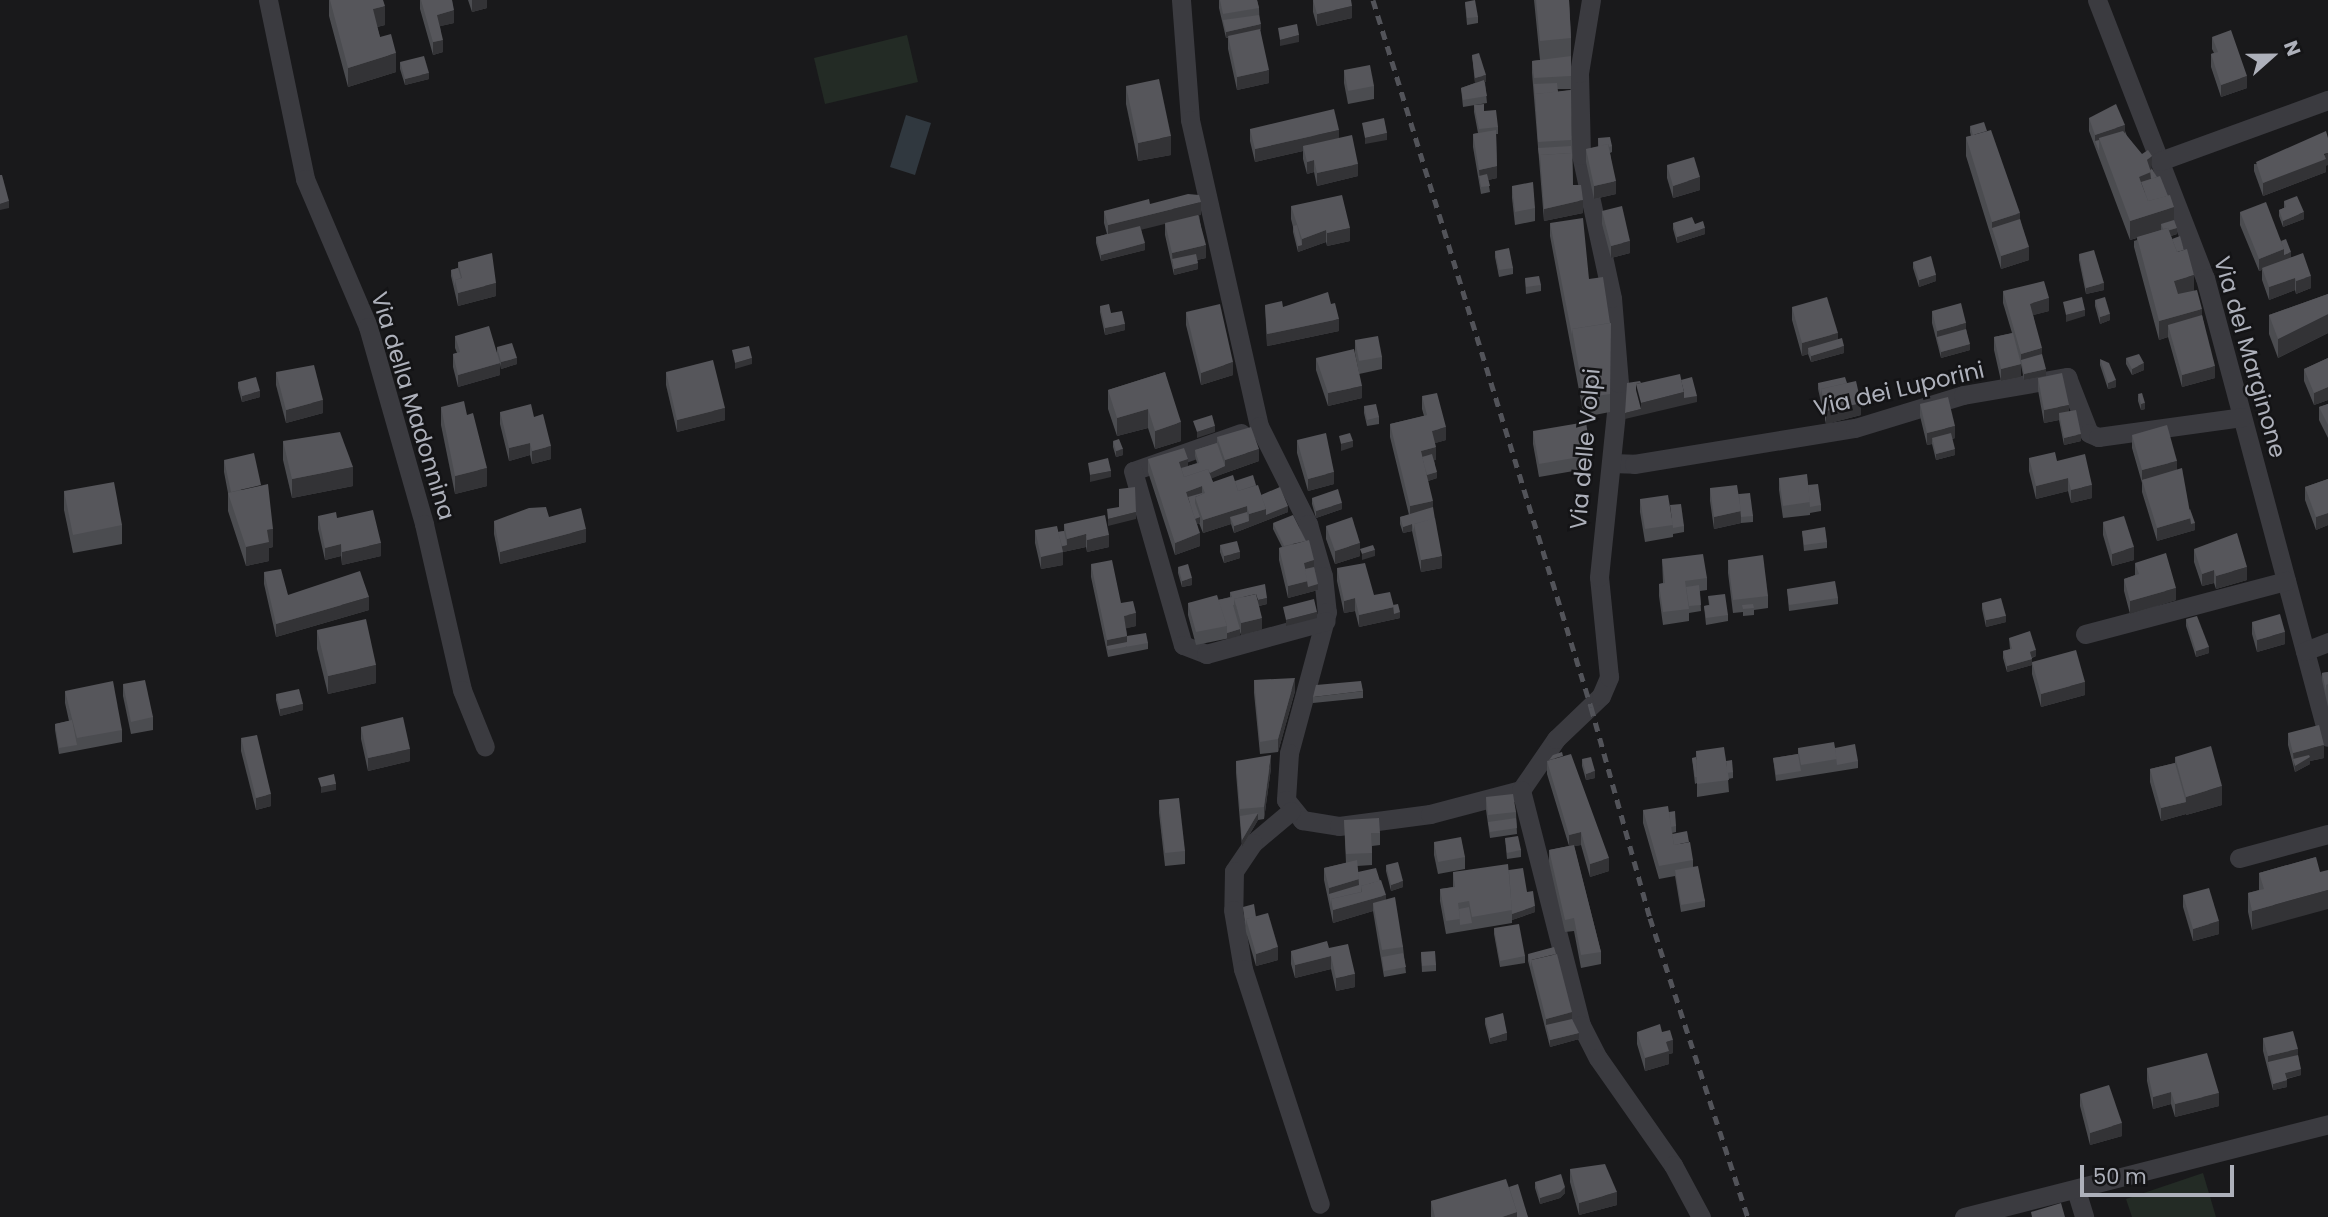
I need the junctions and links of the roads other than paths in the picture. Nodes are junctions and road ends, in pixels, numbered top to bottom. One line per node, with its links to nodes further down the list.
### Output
1 (268, 0): 16 (street, Via della Madonnina)
2 (1181, 0): 8 (street)
3 (1591, 0): 9 (street, Via delle Volpi)
4 (2097, 0): 6 (street, Via del Marginone)
5 (2328, 100): 6 (street)
6 (2160, 161): 7 (street, Via del Marginone)
7 (2242, 417): 9 (street, Via dei Luporini); 10 (street, Via del Marginone)
8 (1259, 426): 11 (street); 11 (street)
9 (1611, 463): 17 (street, Via delle Volpi)
10 (2286, 581): 12 (street); 14 (street, Via del Marginone)
11 (1326, 621): 18 (street)
12 (2085, 634)
13 (2328, 642): 14 (street)
14 (2305, 651): 15 (street, Via del Marginone)
15 (2328, 737)
16 (485, 747)
17 (1521, 790): 18 (street); 24 (street)
18 (1292, 811): 23 (street)
19 (2328, 834): 20 (street)
20 (2239, 858)
21 (2328, 1124): 22 (street)
22 (2076, 1190): 25 (street); 26 (street)
23 (1320, 1204)
24 (1701, 1217)
25 (1964, 1217)
26 (2084, 1217)

